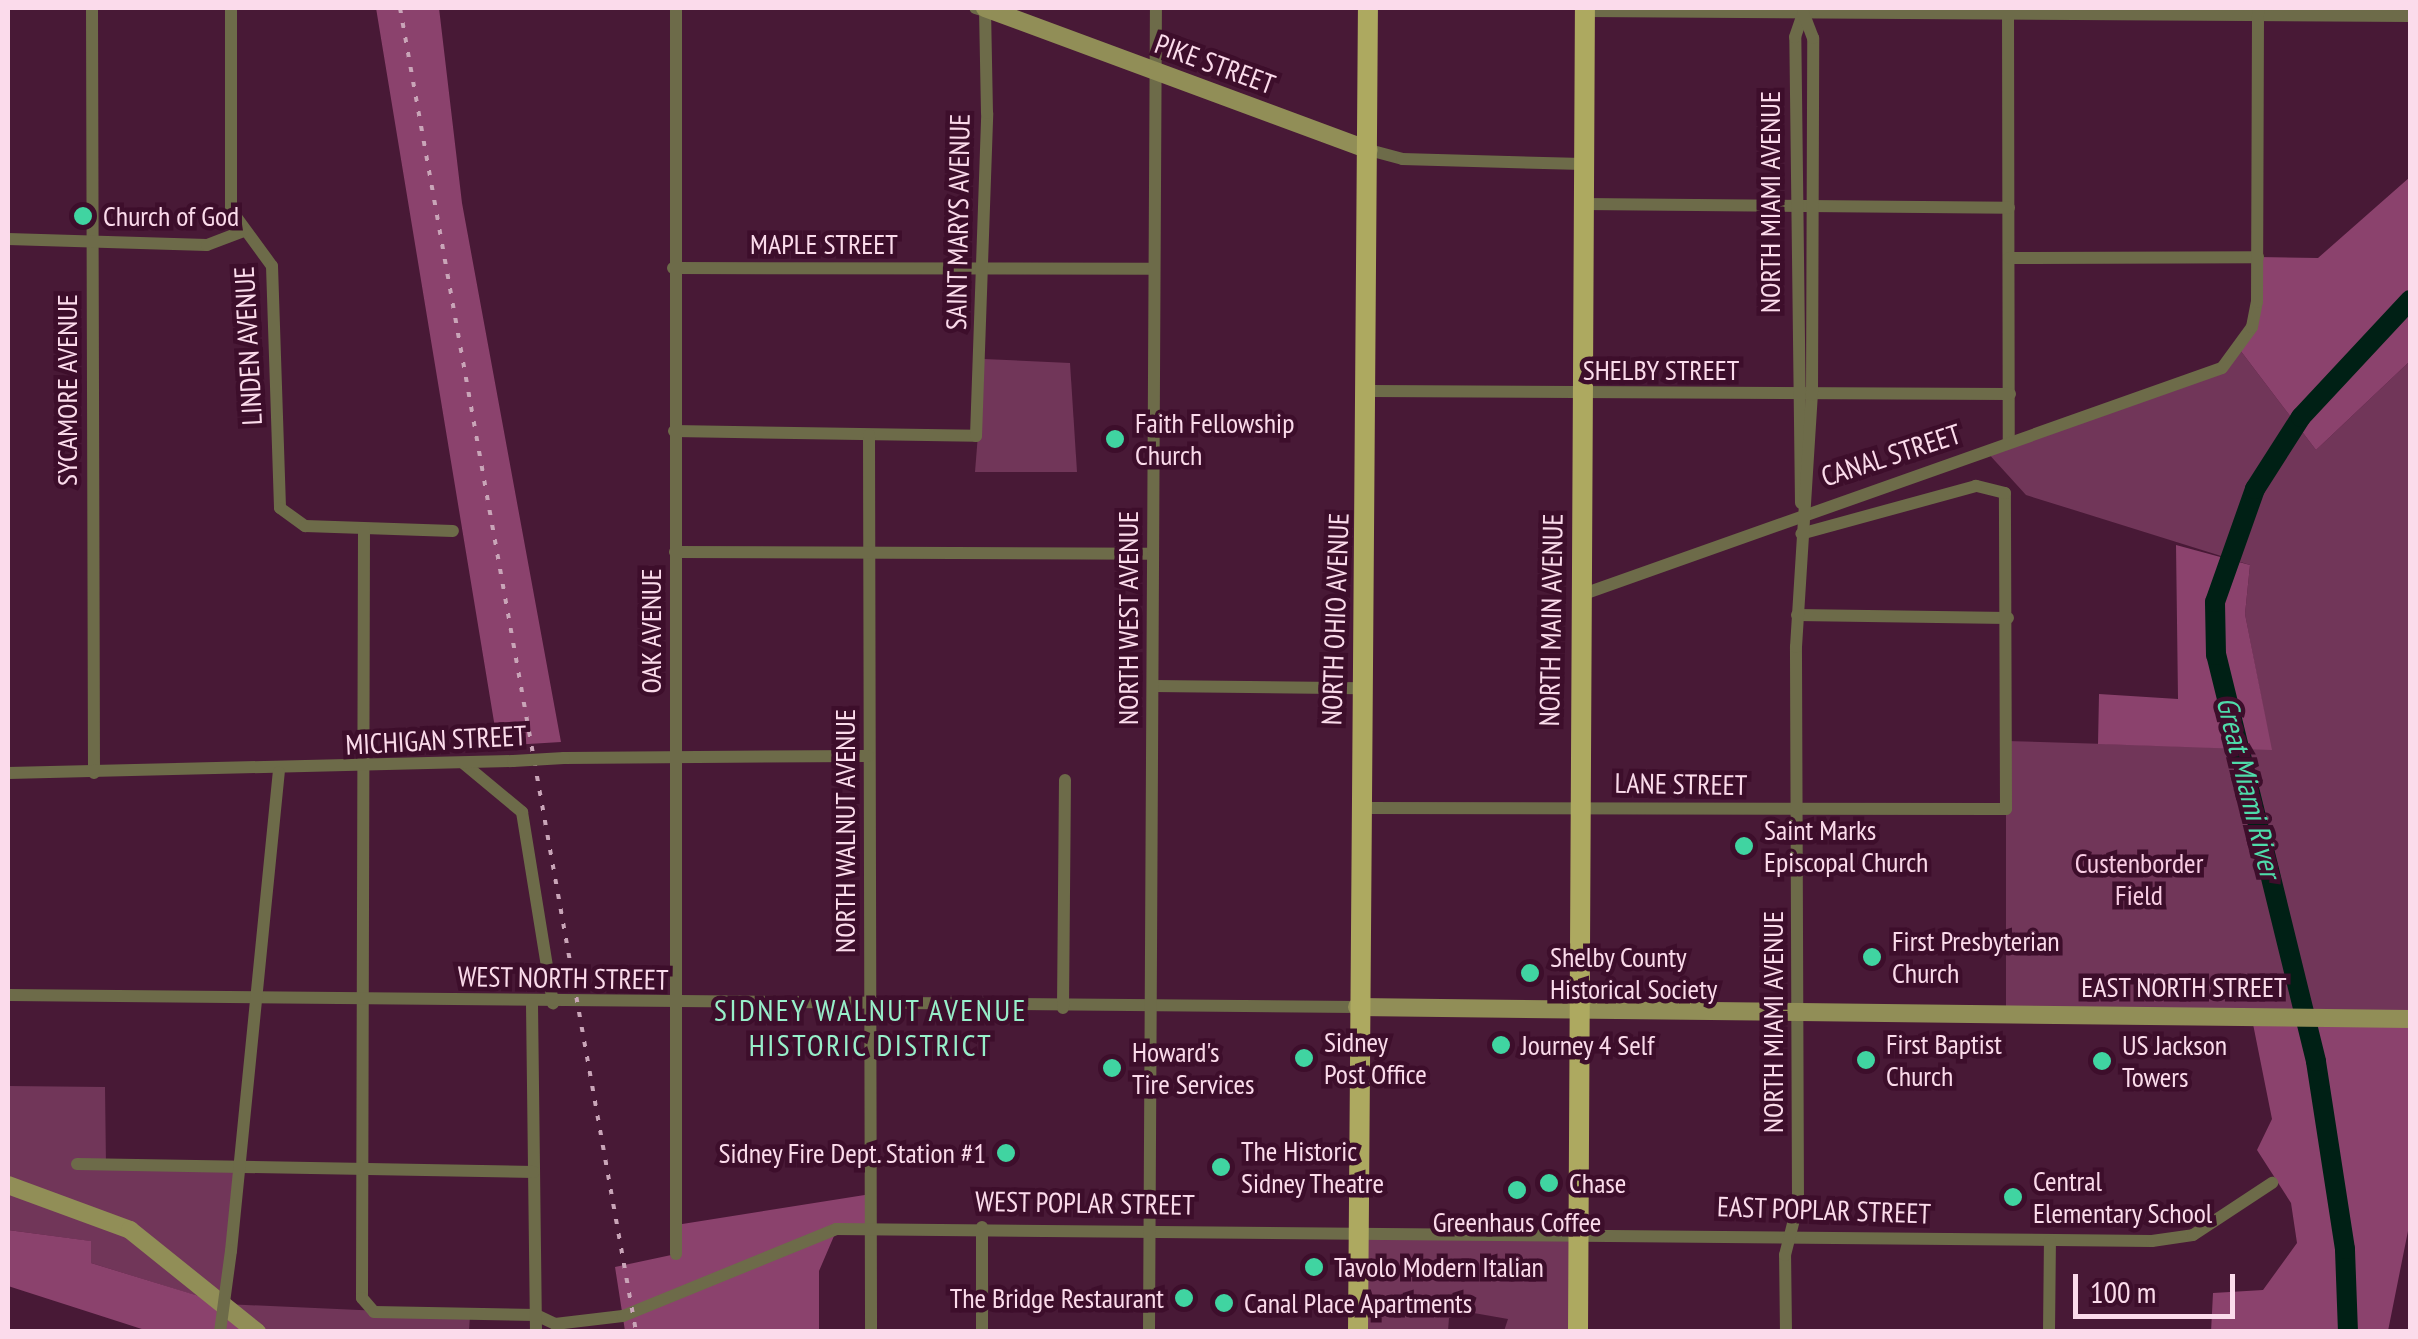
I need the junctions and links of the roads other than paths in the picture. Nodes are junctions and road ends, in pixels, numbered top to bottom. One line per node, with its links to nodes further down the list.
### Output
1 (92, 8): 20 (street, SYCAMORE AVENUE)
2 (230, 8): 19 (street, LINDEN AVENUE)
3 (676, 8): 24 (street, OAK AVENUE)
4 (1156, 8): 12 (street, NORTH WEST AVENUE)
5 (1368, 8): 13 (main road, NORTH OHIO AVENUE)
6 (982, 9): 12 (main road, PIKE STREET); 26 (street, SAINT MARYS AVENUE)
7 (1586, 9): 8 (street); 14 (main road, NORTH MAIN AVENUE)
8 (1807, 10): 9 (street); 16 (street, NORTH MIAMI AVENUE); 17 (street, NORTH MIAMI AVENUE)
9 (2008, 11): 10 (street); 18 (street)
10 (2258, 12): 11 (street); 22 (street)
11 (2410, 16)
12 (1156, 72): 13 (main road, PIKE STREET); 25 (street, NORTH WEST AVENUE)
13 (1369, 150): 14 (street); 27 (main road, NORTH OHIO AVENUE)
14 (1583, 164): 15 (main road, NORTH MAIN AVENUE)
15 (1584, 204): 16 (street); 31 (main road, NORTH MAIN AVENUE)
16 (1794, 205): 17 (street); 29 (street, NORTH MIAMI AVENUE)
17 (1812, 205): 18 (street); 30 (street, NORTH MIAMI AVENUE)
18 (2009, 208): 23 (street)
19 (243, 231): 20 (street); 36 (street, LINDEN AVENUE)
20 (93, 236): 21 (street); 53 (street, SYCAMORE AVENUE)
21 (8, 239)
22 (2258, 257): 23 (street); 34 (street, CANAL STREET)
23 (2009, 258): 28 (street)
24 (673, 268): 26 (street, MAPLE STREET); 32 (street, OAK AVENUE)
25 (1154, 270): 26 (street, MAPLE STREET); 41 (street, NORTH WEST AVENUE)
26 (985, 271): 33 (street, SAINT MARYS AVENUE)
27 (1370, 392): 31 (street, SHELBY STREET); 46 (main road, NORTH OHIO AVENUE)
28 (2010, 394): 30 (street, SHELBY STREET); 34 (street)
29 (1796, 395): 30 (street, SHELBY STREET); 31 (street, SHELBY STREET); 35 (street, NORTH MIAMI AVENUE)
30 (1812, 395): 35 (street, NORTH MIAMI AVENUE)
31 (1580, 396): 42 (main road, NORTH MAIN AVENUE)
32 (674, 431): 33 (street); 39 (street, OAK AVENUE)
33 (869, 435): 40 (street, NORTH WALNUT AVENUE)
34 (2009, 443): 35 (street, CANAL STREET)
35 (1802, 511): 38 (street, NORTH MIAMI AVENUE); 42 (street, CANAL STREET)
36 (364, 529): 37 (street); 50 (street)
37 (452, 532)
38 (1801, 534): 43 (street, NORTH MIAMI AVENUE); 44 (street)
39 (675, 552): 40 (street); 47 (street, OAK AVENUE)
40 (869, 553): 41 (street); 48 (street, NORTH WALNUT AVENUE)
41 (1152, 554): 45 (street, NORTH WEST AVENUE)
42 (1578, 596): 56 (main road, NORTH MAIN AVENUE)
43 (1797, 615): 44 (street); 57 (street, NORTH MIAMI AVENUE)
44 (2008, 618): 57 (street, LANE STREET)
45 (1154, 686): 46 (street); 67 (street, NORTH WEST AVENUE)
46 (1361, 688): 55 (main road, NORTH OHIO AVENUE)
47 (677, 756): 48 (street, MICHIGAN STREET); 49 (street, MICHIGAN STREET, bridge); 63 (street, OAK AVENUE)
48 (868, 756): 64 (street, NORTH WALNUT AVENUE)
49 (462, 764): 50 (street, MICHIGAN STREET); 62 (street)
50 (362, 770): 51 (street, MICHIGAN STREET); 60 (street)
51 (279, 772): 53 (street, MICHIGAN STREET); 59 (street)
52 (8, 773): 53 (street, MICHIGAN STREET)
53 (94, 773)
54 (1065, 780): 66 (street)
55 (1356, 808): 56 (street, LANE STREET); 65 (main road, NORTH OHIO AVENUE)
56 (1575, 808): 57 (street, LANE STREET); 68 (main road, NORTH MAIN AVENUE)
57 (1798, 810): 69 (street, NORTH MIAMI AVENUE)
58 (8, 996): 59 (street, WEST NORTH STREET)
59 (260, 998): 60 (street, WEST NORTH STREET); 72 (street)
60 (367, 1000): 61 (street, WEST NORTH STREET); 73 (street)
61 (532, 1004): 62 (street, WEST NORTH STREET); 74 (street)
62 (553, 1004): 63 (street, WEST NORTH STREET)
63 (679, 1004): 64 (street, WEST NORTH STREET); 84 (street, OAK AVENUE)
64 (872, 1006): 66 (street, WEST NORTH STREET); 77 (street, NORTH WALNUT AVENUE)
65 (1357, 1007): 67 (street, WEST NORTH STREET); 68 (main road, EAST NORTH STREET); 80 (main road, NORTH OHIO AVENUE)
66 (1063, 1008): 67 (street, WEST NORTH STREET)
67 (1151, 1008): 79 (street, NORTH WEST AVENUE)
68 (1579, 1012): 69 (main road, EAST NORTH STREET); 82 (main road, NORTH MAIN AVENUE)
69 (1798, 1014): 70 (main road, EAST NORTH STREET); 81 (street, NORTH MIAMI AVENUE)
70 (2410, 1019)
71 (78, 1164): 72 (street)
72 (242, 1168): 73 (street); 86 (street, bridge)
73 (360, 1172): 74 (street); 85 (street, WEST POPLAR STREET)
74 (534, 1172): 85 (street)
75 (2272, 1183): 83 (street, EAST POPLAR STREET)
76 (8, 1185): 87 (main road)
77 (872, 1226): 78 (street, WEST POPLAR STREET); 85 (street, WEST POPLAR STREET); 89 (street, NORTH WALNUT AVENUE)
78 (982, 1226): 79 (street, WEST POPLAR STREET); 90 (street)
79 (1149, 1229): 80 (street, WEST POPLAR STREET); 91 (street, NORTH WEST AVENUE)
80 (1358, 1232): 82 (street, EAST POPLAR STREET); 92 (main road, NORTH OHIO AVENUE)
81 (1792, 1232): 82 (street, EAST POPLAR STREET); 83 (street, EAST POPLAR STREET); 94 (street, NORTH MIAMI AVENUE)
82 (1577, 1234): 93 (main road, NORTH MAIN AVENUE)
83 (2050, 1240): 95 (street)
84 (676, 1254)
85 (536, 1315): 88 (street)
86 (220, 1332)
87 (257, 1332)
88 (536, 1332)
89 (871, 1332)
90 (982, 1332)
91 (1149, 1332)
92 (1358, 1332)
93 (1578, 1332)
94 (1786, 1332)
95 (2049, 1332)

